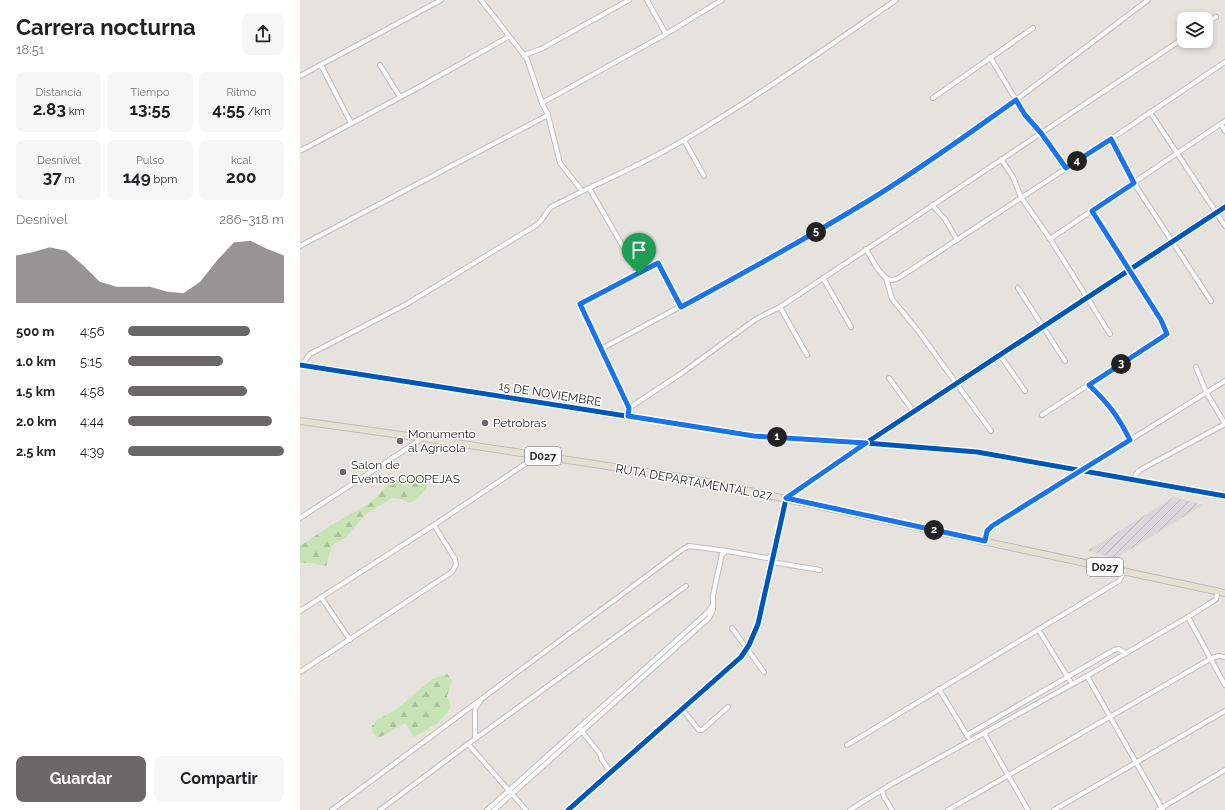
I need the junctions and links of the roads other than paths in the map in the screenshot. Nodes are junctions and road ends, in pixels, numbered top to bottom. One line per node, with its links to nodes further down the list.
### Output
1 (441, 0): 17 (street)
2 (481, 0): 12 (street)
3 (629, 0): 14 (street)
4 (647, 0): 11 (street)
5 (722, 0): 11 (street)
6 (896, 0): 32 (street)
7 (1148, 0): 22 (street)
8 (1216, 16): 9 (street)
9 (1213, 18)
10 (1033, 28): 15 (street)
11 (666, 34): 23 (street)
12 (508, 37): 14 (street); 20 (street)
13 (1177, 43): 30 (street)
14 (524, 56): 23 (street)
15 (990, 57): 21 (street); 22 (street)
16 (1225, 62): 24 (street)
17 (321, 65): 19 (street); 27 (street)
18 (380, 65): 20 (street)
19 (300, 76)
20 (400, 97): 27 (street)
21 (933, 98)
22 (1016, 100): 30 (street); 59 (street)
23 (542, 103): 25 (street)
24 (1150, 112): 31 (street); 34 (street)
25 (548, 115): 40 (street); 50 (street)
26 (1225, 121): 28 (street)
27 (351, 123): 33 (street)
28 (1220, 124): 29 (street); 34 (street)
29 (1225, 131)
30 (1041, 133): 35 (street); 36 (street)
31 (1111, 139): 36 (street); 38 (street)
32 (684, 140): 37 (street); 39 (street)
33 (300, 151)
34 (1177, 154): 38 (street); 45 (street)
35 (1001, 159): 41 (street); 42 (street)
36 (1066, 168): 41 (street)
37 (704, 176)
38 (1134, 183): 44 (street); 49 (street)
39 (590, 188): 40 (street); 53 (street)
40 (582, 191): 68 (street)
41 (1021, 198): 47 (street); 48 (street)
42 (932, 205): 48 (street); 51 (street)
43 (1225, 207): 45 (street)
44 (1092, 211): 47 (street); 52 (street)
45 (1217, 213): 46 (street); 49 (street)
46 (1225, 226)
47 (1050, 239): 57 (street)
48 (957, 240): 55 (street)
49 (1173, 242): 52 (street); 58 (street)
50 (300, 246)
51 (866, 249): 54 (street); 55 (street)
52 (1130, 270): 57 (street); 73 (street)
53 (639, 274): 59 (street); 64 (street)
54 (823, 278): 60 (street); 61 (street)
55 (886, 278): 72 (street)
56 (1018, 288): 62 (street)
57 (1088, 298): 62 (street); 63 (street)
58 (1211, 300)
59 (681, 307): 64 (street)
60 (780, 307): 65 (street); 76 (street)
61 (851, 327)
62 (1043, 327): 66 (street); 67 (street)
63 (1110, 334)
64 (601, 349): 76 (street)
65 (807, 355)
66 (1000, 355): 72 (street); 74 (street)
67 (1065, 361)
68 (302, 366): 79 (street, 15 DE NOVIEMBRE)
69 (1196, 367): 75 (street)
70 (889, 378): 77 (street)
71 (1225, 381): 75 (street)
72 (958, 383): 77 (street); 81 (street)
73 (1089, 385): 78 (street); 83 (street)
74 (1025, 391)
75 (1206, 392): 83 (street); 87 (street)
76 (629, 408): 79 (street)
77 (914, 412): 84 (street)
78 (1042, 415)
79 (628, 416): 84 (street, 15 DE NOVIEMBRE)
80 (300, 421): 82 (main road, RUTA DEPARTAMENTAL 027 / D027)
81 (991, 431)
82 (423, 438): 85 (main road, RUTA DEPARTAMENTAL 027 / D027); 90 (street)
83 (1130, 440): 86 (street)
84 (866, 443): 86 (street, 15 DE NOVIEMBRE); 89 (street)
85 (538, 456): 89 (main road, RUTA DEPARTAMENTAL 027 / D027); 91 (street)
86 (1080, 471): 87 (street, 15 DE NOVIEMBRE); 92 (street)
87 (1134, 480): 88 (street, 15 DE NOVIEMBRE)
88 (1225, 496)
89 (786, 498): 92 (main road, RUTA DEPARTAMENTAL 027 / D027); 94 (street)
90 (300, 518)
91 (434, 525): 100 (street); 106 (street)
92 (985, 541): 97 (main road, RUTA DEPARTAMENTAL 027 / D027)
93 (727, 551): 94 (street); 101 (street); 118 (street)
94 (773, 555): 95 (street)
95 (772, 562): 96 (street); 107 (street)
96 (820, 570)
97 (1124, 571): 99 (main road, RUTA DEPARTAMENTAL 027 / D027); 105 (street)
98 (686, 586): 127 (street)
99 (1222, 592): 103 (street)
100 (321, 597): 102 (street); 106 (street)
101 (713, 603): 123 (street); 124 (street)
102 (300, 611)
103 (1188, 617): 108 (street); 110 (street)
104 (732, 628): 107 (street)
105 (1038, 629): 114 (street); 117 (street)
106 (350, 640): 111 (street)
107 (746, 649): 112 (street); 120 (street)
108 (1125, 653): 113 (street); 114 (street)
109 (1225, 657): 110 (street)
110 (1210, 658): 116 (street); 122 (street)
111 (300, 672)
112 (764, 672)
113 (1087, 676): 115 (street); 122 (street)
114 (1068, 677): 115 (street); 126 (street)
115 (1072, 684): 125 (street)
116 (1225, 686)
117 (939, 689): 126 (street); 130 (street)
118 (485, 695): 127 (street); 139 (street)
119 (728, 707): 120 (street)
120 (682, 709): 133 (street)
121 (1225, 711): 131 (street)
122 (1111, 716): 131 (street); 134 (street)
123 (579, 728): 124 (street); 136 (street)
124 (582, 732): 133 (street); 136 (street)
125 (984, 733): 128 (street); 134 (street)
126 (967, 735): 128 (street)
127 (475, 738): 129 (street)
128 (971, 740): 135 (street)
129 (468, 744): 136 (street); 137 (street)
130 (847, 745)
131 (1136, 762): 138 (street); 150 (street)
132 (1225, 770): 138 (street)
133 (611, 772): 145 (street)
134 (1008, 775): 148 (street); 149 (street)
135 (882, 790): 146 (street); 147 (street)
136 (510, 792): 142 (street); 143 (street); 144 (street)
137 (386, 805): 140 (street); 141 (street)
138 (1161, 809)
139 (332, 810)
140 (380, 810)
141 (389, 810)
142 (486, 810)
143 (494, 810)
144 (526, 810)
145 (568, 810)
146 (850, 810)
147 (892, 810)
148 (948, 810)
149 (1028, 810)
150 (1054, 810)

